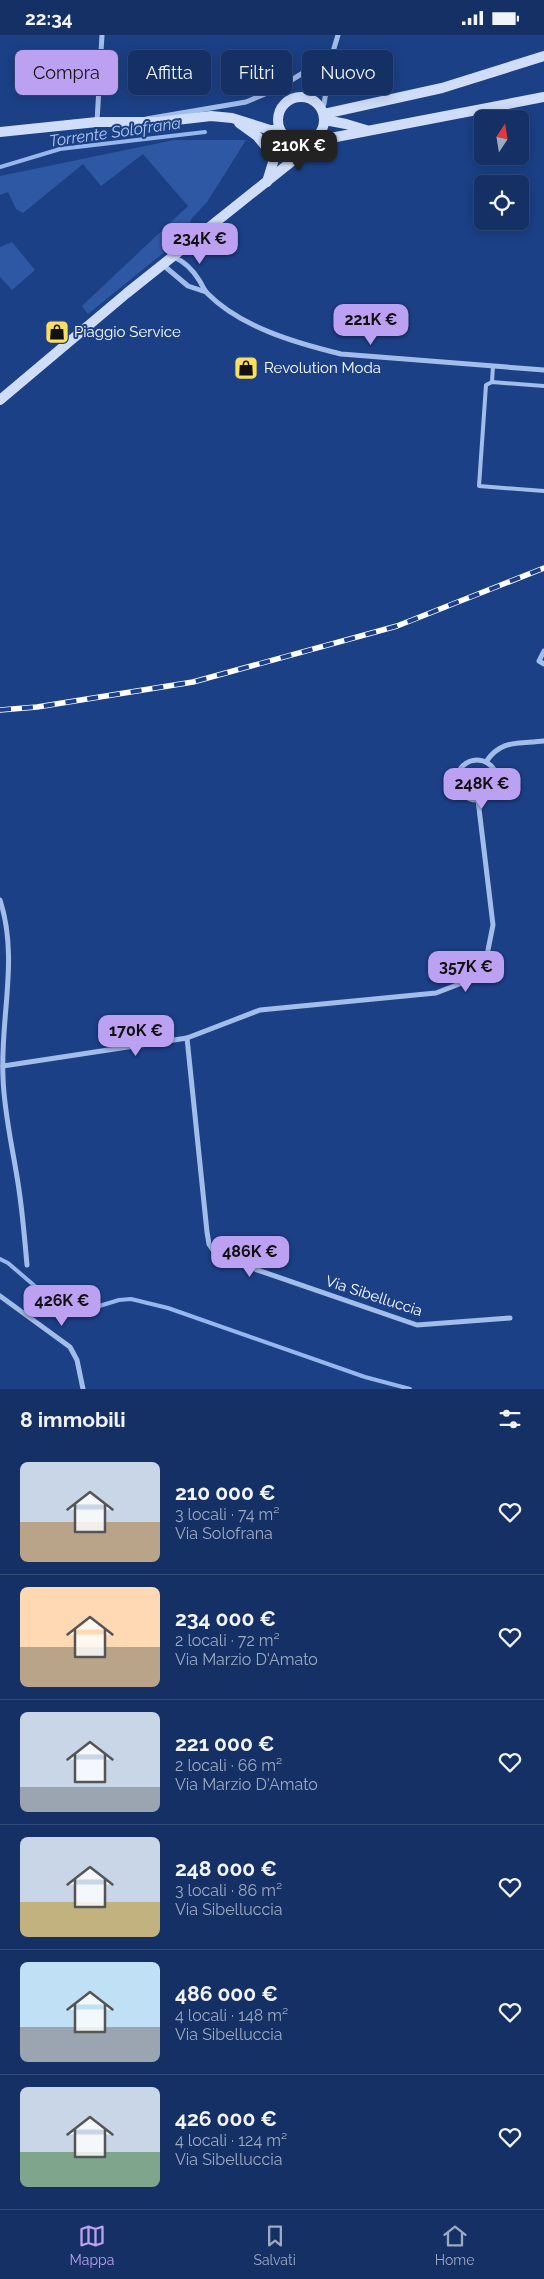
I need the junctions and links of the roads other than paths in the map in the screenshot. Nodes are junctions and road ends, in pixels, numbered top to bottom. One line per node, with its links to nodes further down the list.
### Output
1 (102, 35): 11 (street)
2 (338, 35): 3 (street)
3 (334, 50)
4 (544, 56): 8 (main road)
5 (302, 74): 10 (street)
6 (325, 95): 8 (street)
7 (544, 97): 12 (main road)
8 (323, 114): 12 (main road); 13 (main road); 15 (main road)
9 (232, 119): 10 (main road); 13 (main road); 17 (main road)
10 (139, 120): 11 (main road)
11 (97, 122): 14 (main road)
12 (367, 130): 15 (main road)
13 (281, 131): 16 (main road); 17 (main road)
14 (0, 132)
15 (318, 137): 16 (main road)
16 (307, 143): 18 (main road)
17 (273, 155): 18 (main road)
18 (267, 182): 19 (main road)
19 (174, 257): 20 (main road); 21 (street)
20 (163, 265): 21 (street); 26 (main road)
21 (206, 292): 22 (street)
22 (493, 366): 23 (street); 24 (lane)
23 (544, 370)
24 (492, 382): 25 (lane); 27 (lane)
25 (544, 386)
26 (0, 400)
27 (544, 491)
28 (544, 651): 29 (street)
29 (544, 665)
30 (544, 741): 31 (street)
31 (486, 762): 32 (street); 32 (street)
32 (478, 800): 36 (street)
33 (0, 901): 34 (street)
34 (6, 994): 35 (street); 38 (street)
35 (0, 996)
36 (187, 1038): 39 (street); 42 (street, Via Sibelluccia)
37 (0, 1049): 38 (street)
38 (3, 1056): 39 (street)
39 (3, 1066): 40 (street)
40 (27, 1265)
41 (0, 1296): 43 (street)
42 (510, 1318)
43 (83, 1389)

